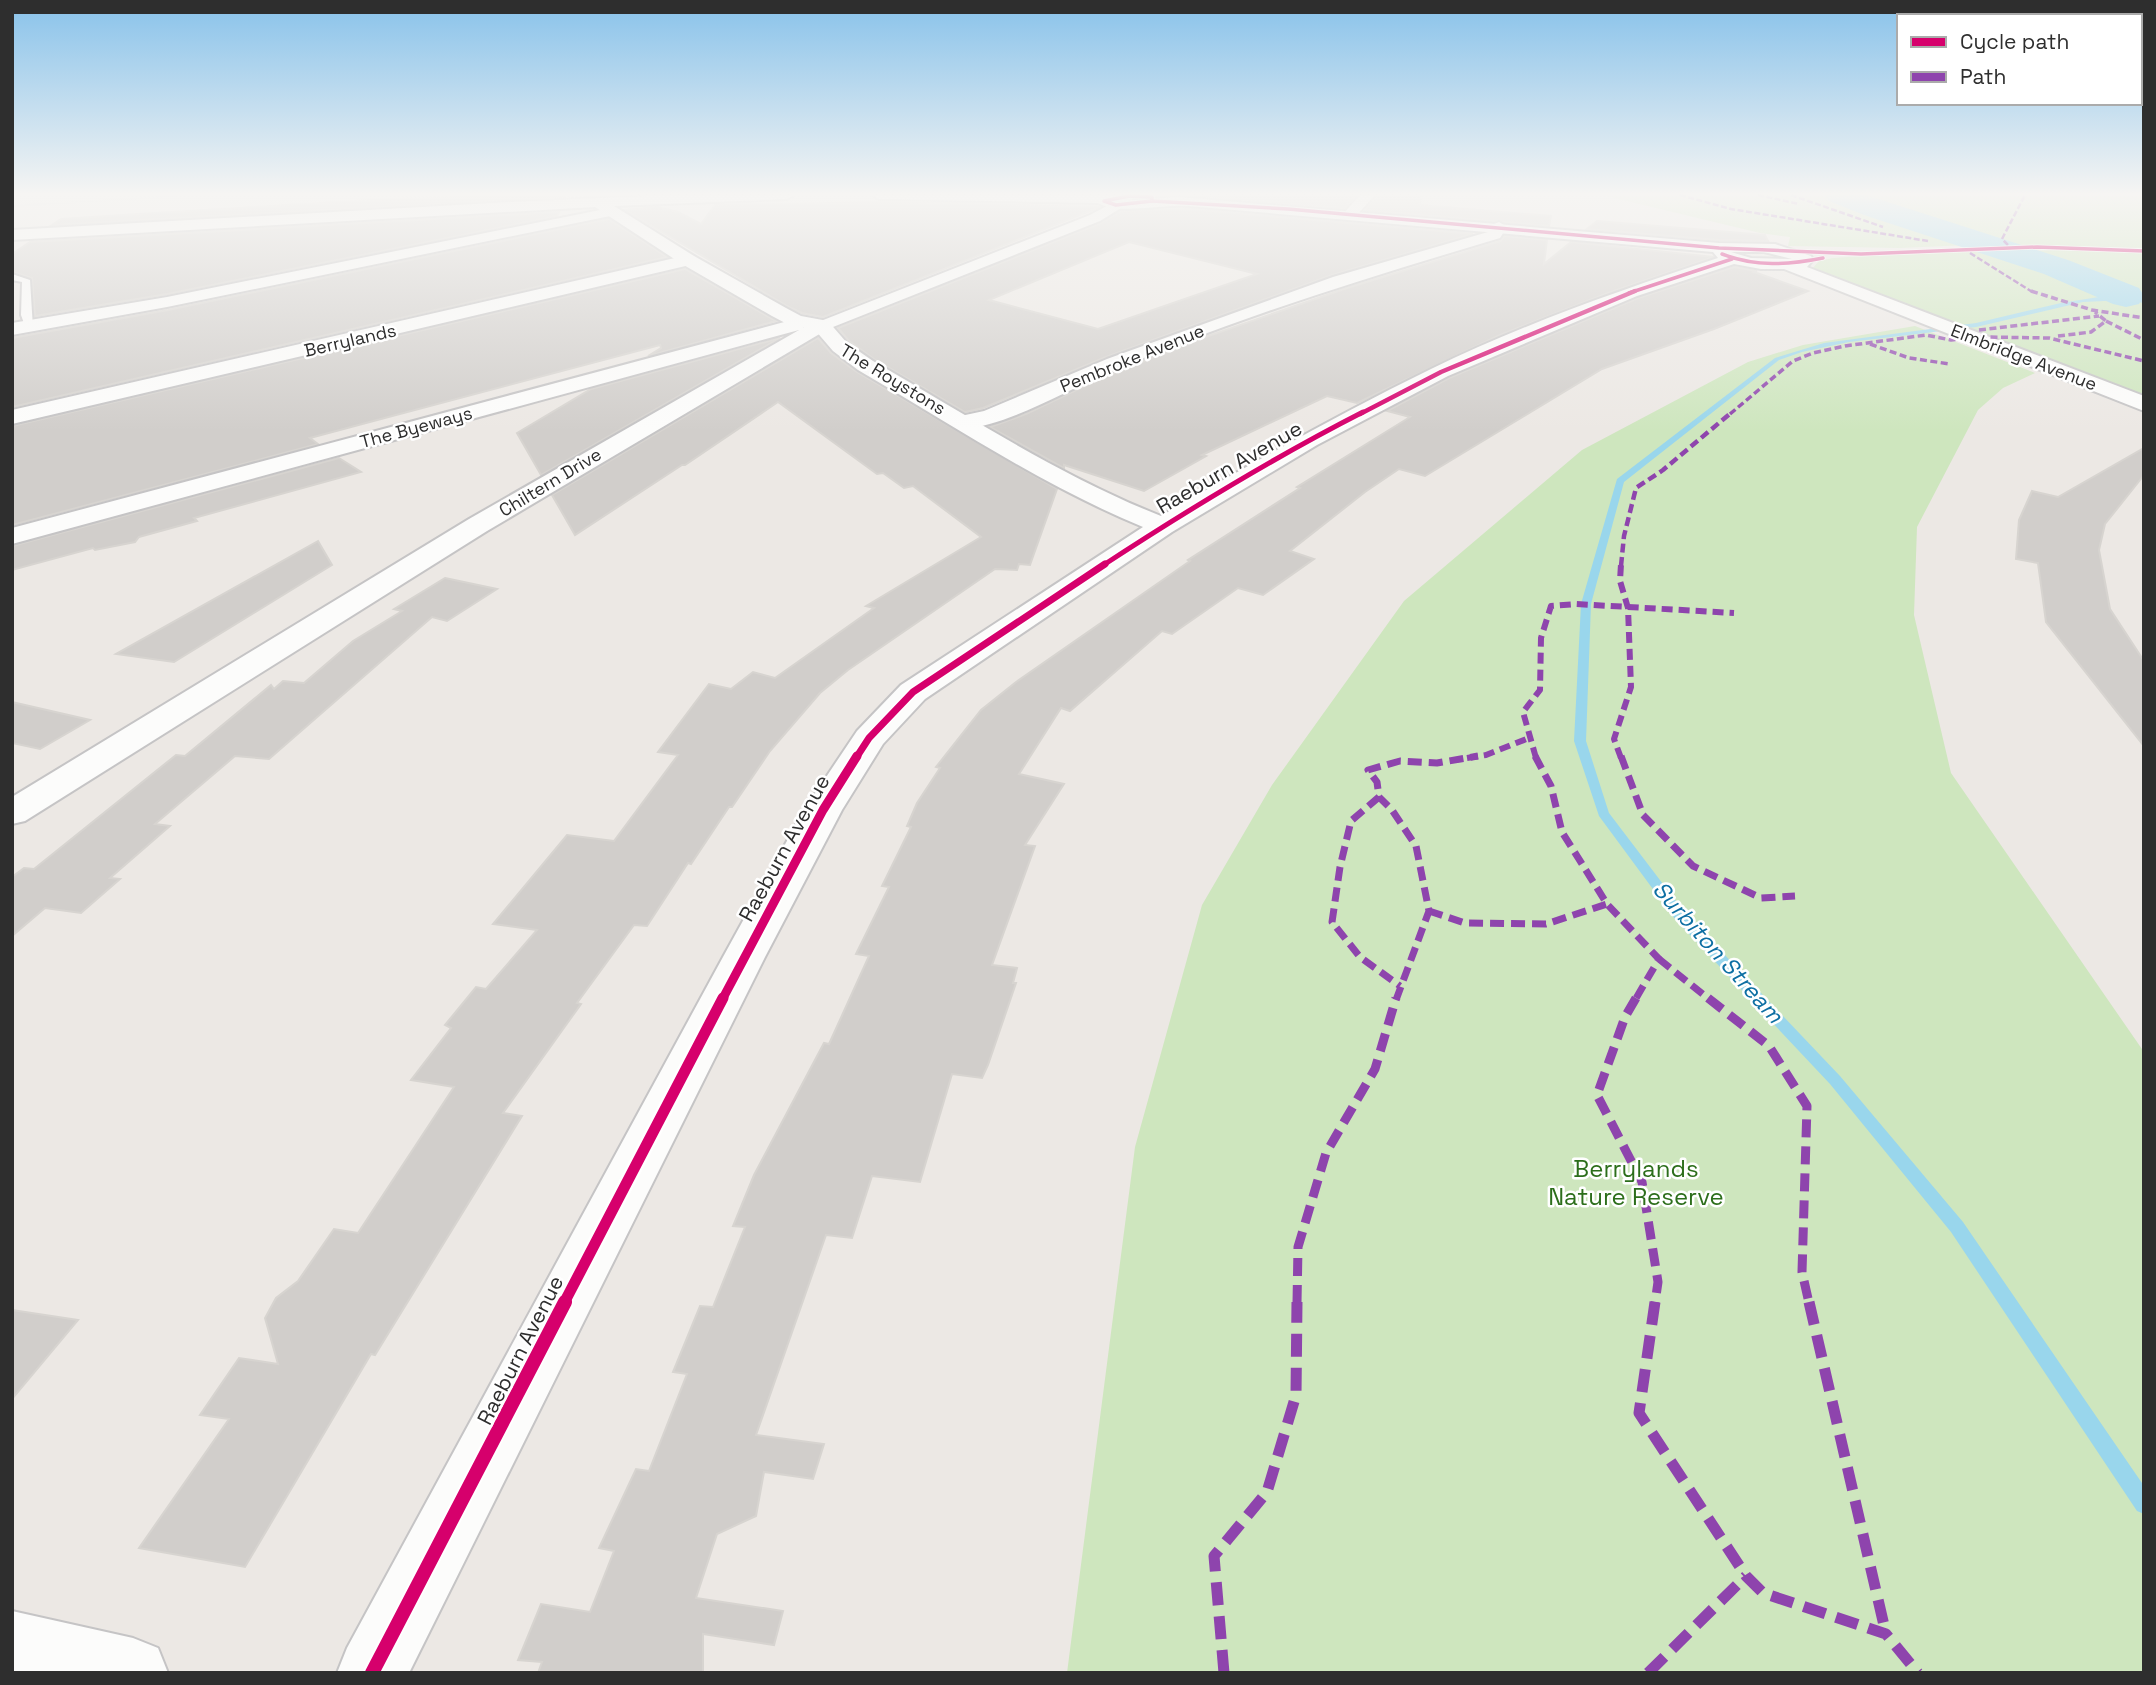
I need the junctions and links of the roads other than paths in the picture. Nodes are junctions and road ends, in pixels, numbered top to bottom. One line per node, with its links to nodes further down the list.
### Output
1 (309, 274): 10 (street)
2 (629, 274): 13 (street, Berrylands)
3 (712, 274): 9 (street, The Roystons)
4 (953, 274): 9 (street, Chiltern Drive)
5 (1363, 274): 14 (street, Pembroke Avenue)
6 (1677, 274): 15 (street, Raeburn Avenue)
7 (1810, 274): 12 (street, Elmbridge Avenue)
8 (12, 277): 10 (lane)
9 (821, 325): 14 (street, The Roystons); 16 (street, The Byeways); 17 (street, Chiltern Drive)
10 (30, 326): 11 (street)
11 (12, 329)
12 (2144, 404)
13 (12, 417)
14 (964, 422): 15 (street, The Roystons)
15 (1163, 526): 20 (street, Raeburn Avenue)
16 (12, 536)
17 (17, 806)
18 (12, 1645): 19 (street)
19 (133, 1673)
20 (372, 1673)

